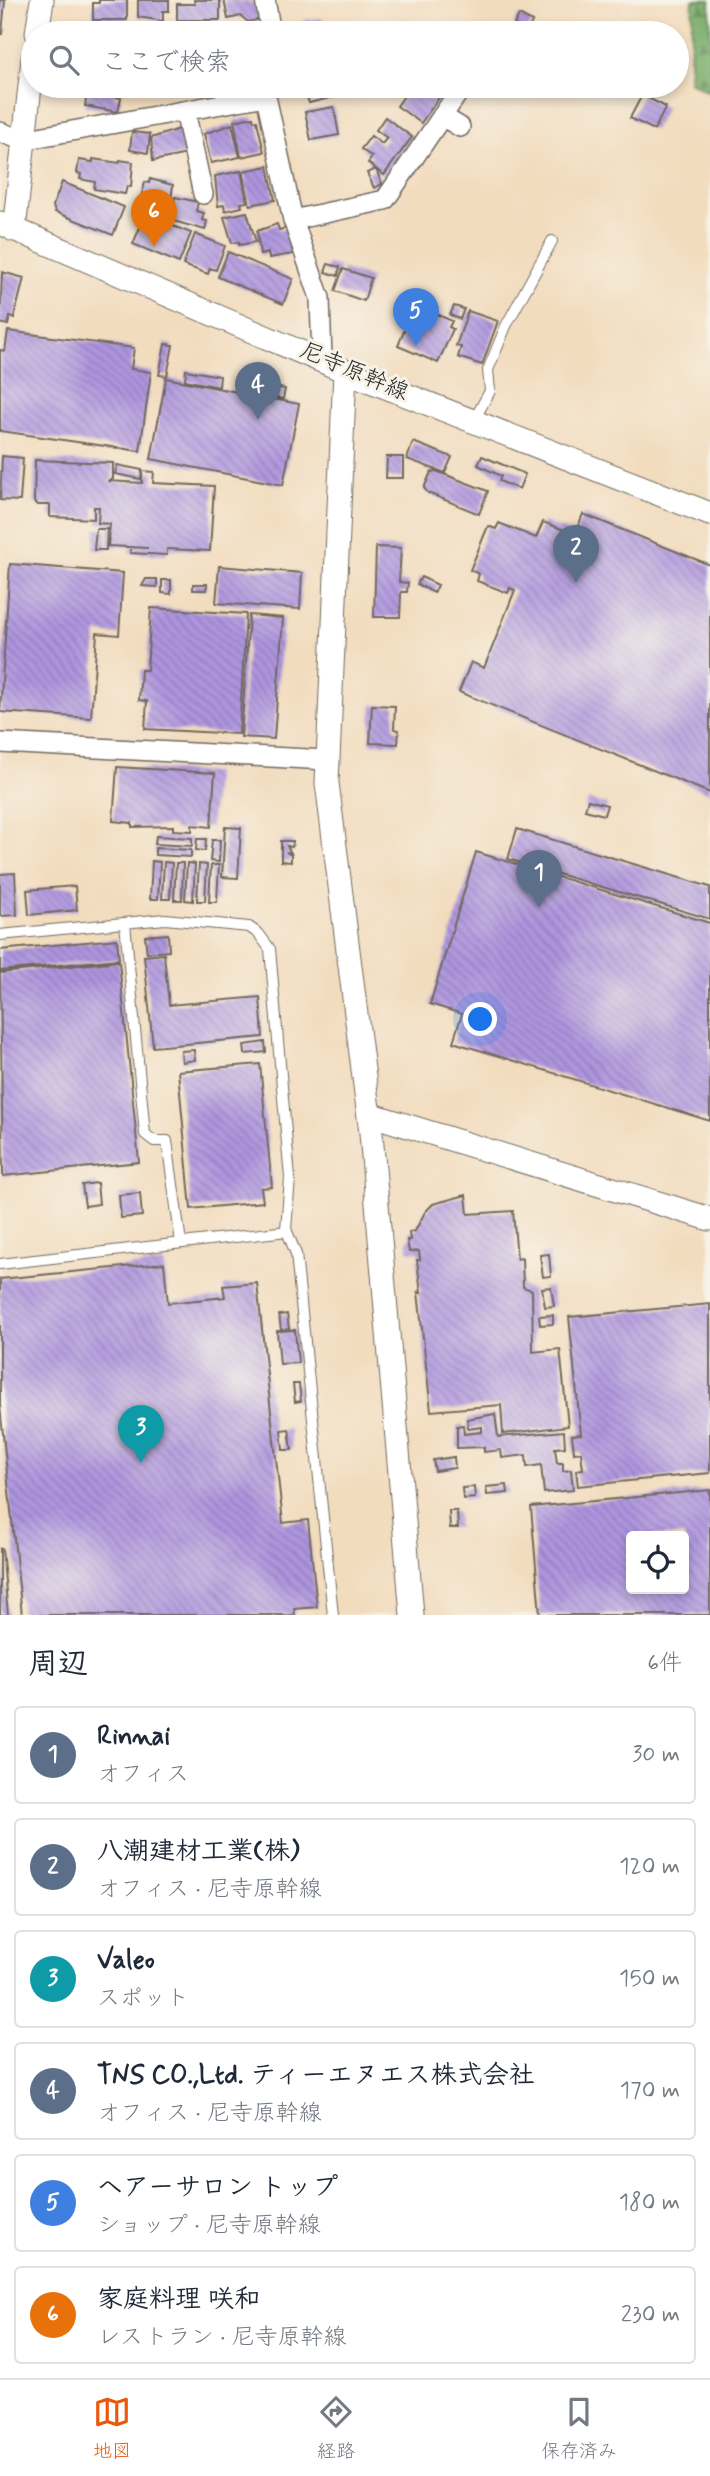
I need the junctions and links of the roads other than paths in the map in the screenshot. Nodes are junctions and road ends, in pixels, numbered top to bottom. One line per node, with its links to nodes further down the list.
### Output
1 (42, 0): 3 (street)
2 (265, 0): 4 (street)
3 (39, 21)
4 (269, 21)
5 (28, 98): 13 (street)
6 (238, 98): 9 (street)
7 (268, 98): 15 (street)
8 (454, 98): 10 (street)
9 (185, 111): 13 (street); 14 (street)
10 (442, 116): 11 (street); 15 (street)
11 (460, 127)
12 (0, 132): 13 (street)
13 (22, 140): 16 (street)
14 (202, 194)
15 (293, 219): 18 (street)
16 (7, 226): 18 (street, 尼寺原幹線)
17 (552, 241): 20 (lane)
18 (323, 359): 19 (street, 尼寺原幹線)
19 (345, 371): 20 (street, 尼寺原幹線); 23 (street)
20 (474, 419): 21 (street, 尼寺原幹線)
21 (710, 514)
22 (0, 743): 23 (street)
23 (327, 760): 26 (street)
24 (125, 923): 25 (lane); 28 (lane); 29 (lane)
25 (0, 935)
26 (369, 1114): 27 (street); 32 (street)
27 (710, 1219)
28 (287, 1231): 29 (lane); 31 (lane)
29 (181, 1244): 30 (lane)
30 (0, 1264)
31 (333, 1615)
32 (412, 1615)

